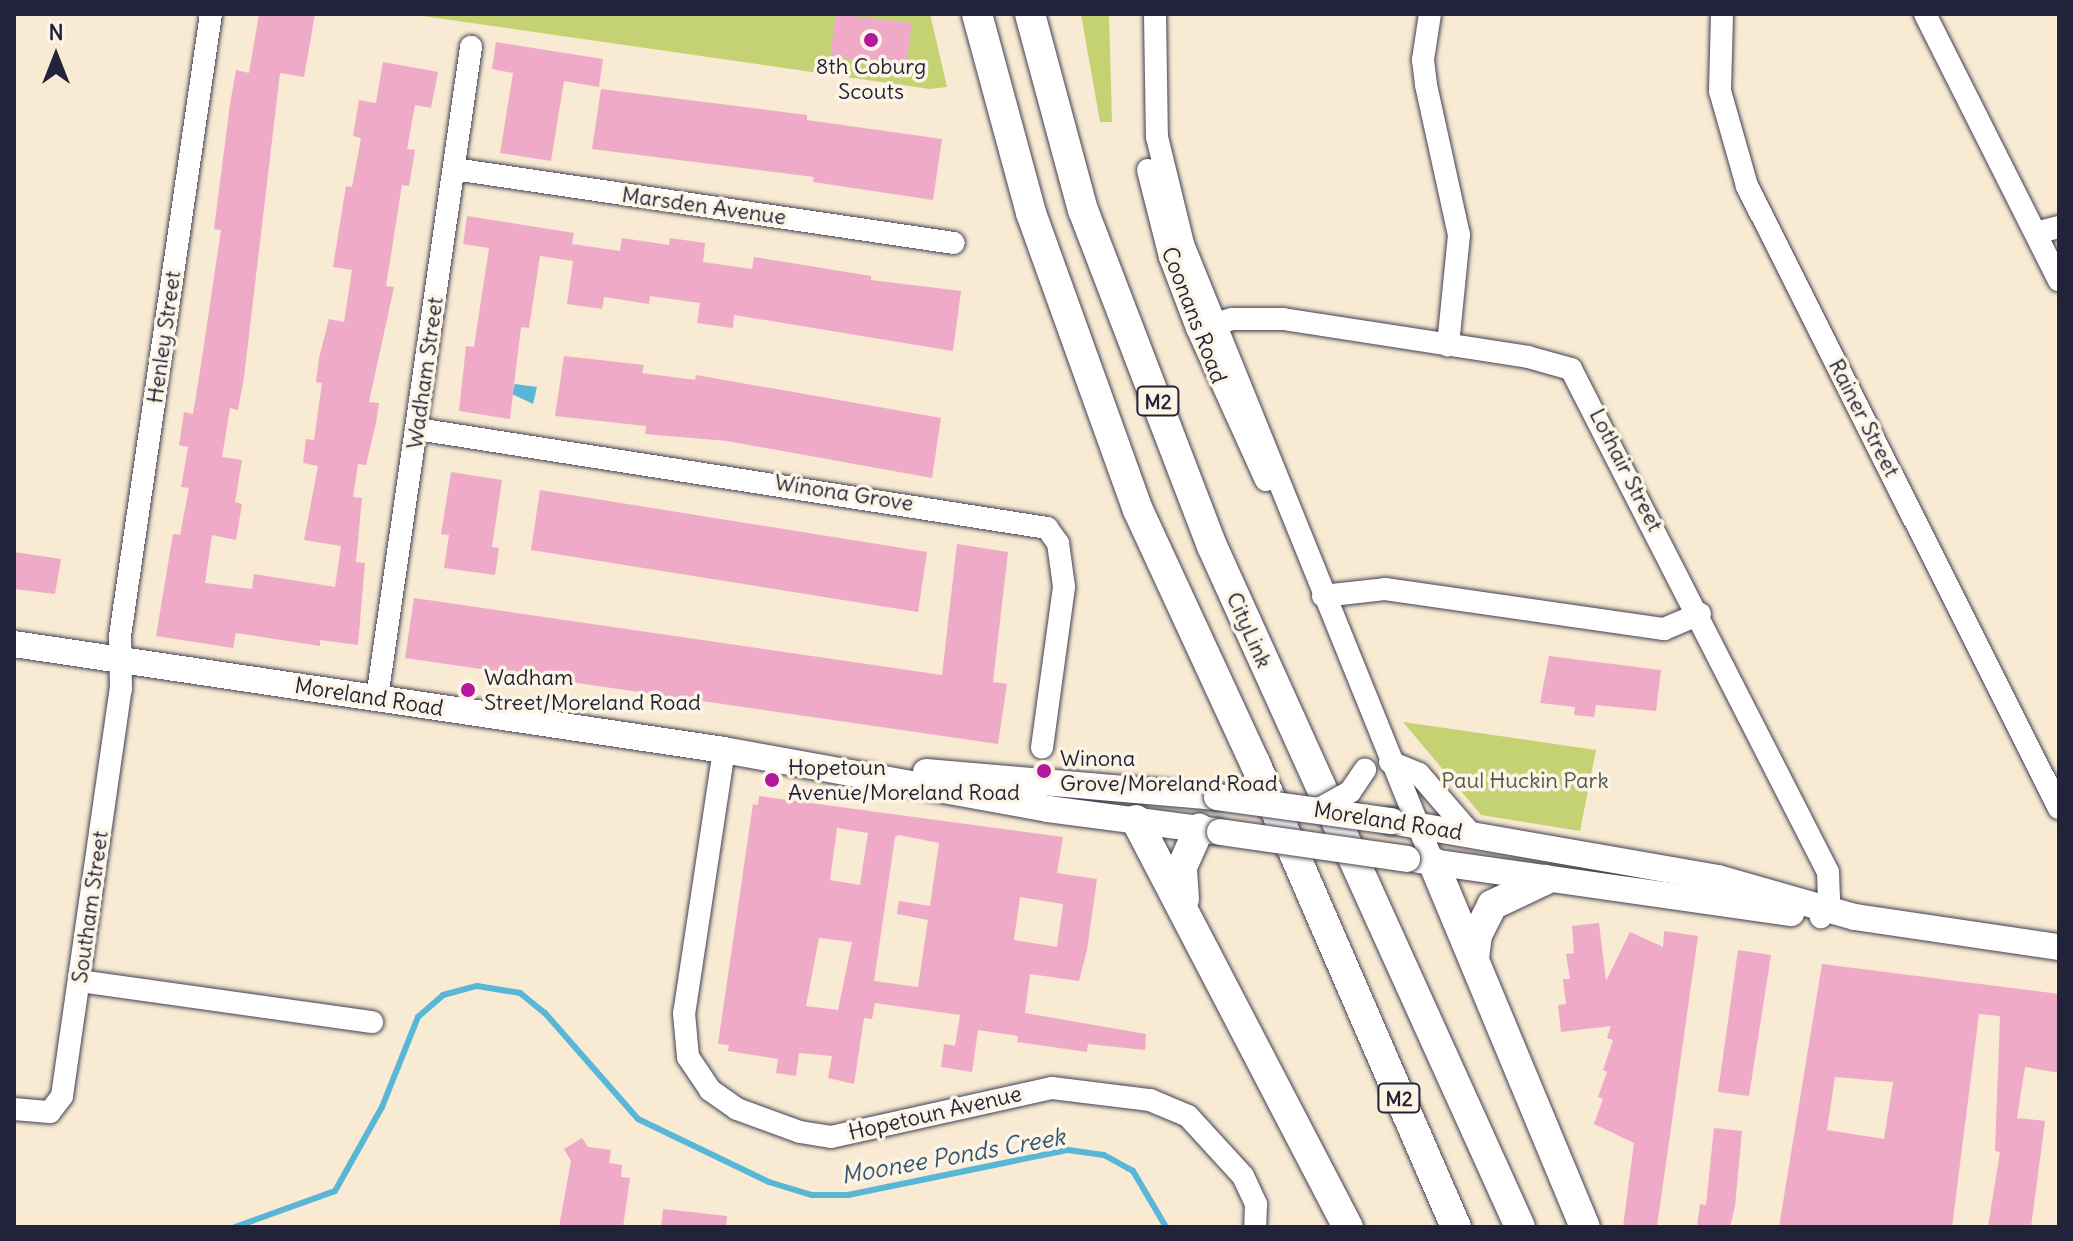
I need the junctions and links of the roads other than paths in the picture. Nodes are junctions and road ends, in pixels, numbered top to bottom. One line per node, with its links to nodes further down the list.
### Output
1 (211, 14): 21 (street, Henley Street)
2 (977, 14): 44 (highway, M2)
3 (1030, 14): 45 (highway, CityLink / M2)
4 (1140, 14): 15 (street, Coonans Road)
5 (1155, 14): 15 (street, Coonans Road)
6 (1430, 14): 16 (street)
7 (1722, 14): 27 (street, Rainer Street)
8 (1925, 14): 12 (street)
9 (471, 47): 10 (street, Wadham Street)
10 (454, 169): 13 (street, Marsden Avenue); 17 (street, Wadham Street)
11 (2059, 227): 12 (street)
12 (2036, 233): 14 (street)
13 (954, 243)
14 (2059, 280)
15 (1208, 325): 16 (street, Lothair Street); 18 (street, Coonans Road)
16 (1448, 345): 19 (street, Lothair Street)
17 (417, 429): 22 (street, Wadham Street); 24 (street, Winona Grove)
18 (1323, 596): 19 (street); 23 (street, Coonans Road)
19 (1700, 614): 35 (street, Lothair Street)
20 (14, 644): 21 (main road, Moreland Road)
21 (122, 660): 22 (main road, Moreland Road); 39 (street, Southam Street)
22 (377, 698): 25 (main road, Moreland Road)
23 (1377, 729): 26 (street, Coonans Road); 28 (street, bridge)
24 (1042, 747)
25 (724, 750): 29 (main road, Moreland Road); 30 (main road, Moreland Road); 42 (street, Hopetoun Avenue)
26 (1390, 762): 31 (street, Coonans Road); 32 (street)
27 (2059, 808)
28 (1317, 810): 29 (main road, Moreland Road, bridge); 31 (main road, Moreland Road, bridge)
29 (1214, 818): 30 (main road, Moreland Road); 33 (main road, Moreland Road, bridge); 36 (highway)
30 (1136, 820): 36 (highway)
31 (1403, 823): 32 (main road, Moreland Road); 33 (street, Coonans Road)
32 (1471, 834): 35 (main road, Moreland Road)
33 (1420, 861): 34 (main road, Moreland Road); 38 (highway)
34 (1545, 880): 35 (main road, Moreland Road); 38 (highway)
35 (1823, 913): 37 (main road, Moreland Road)
36 (1199, 937): 43 (highway)
37 (2059, 947)
38 (1474, 959): 46 (highway)
39 (79, 981): 40 (street); 41 (street, Southam Street)
40 (372, 1022)
41 (14, 1109)
42 (1255, 1227)
43 (1348, 1227)
44 (1456, 1227)
45 (1520, 1227)
46 (1585, 1227)

